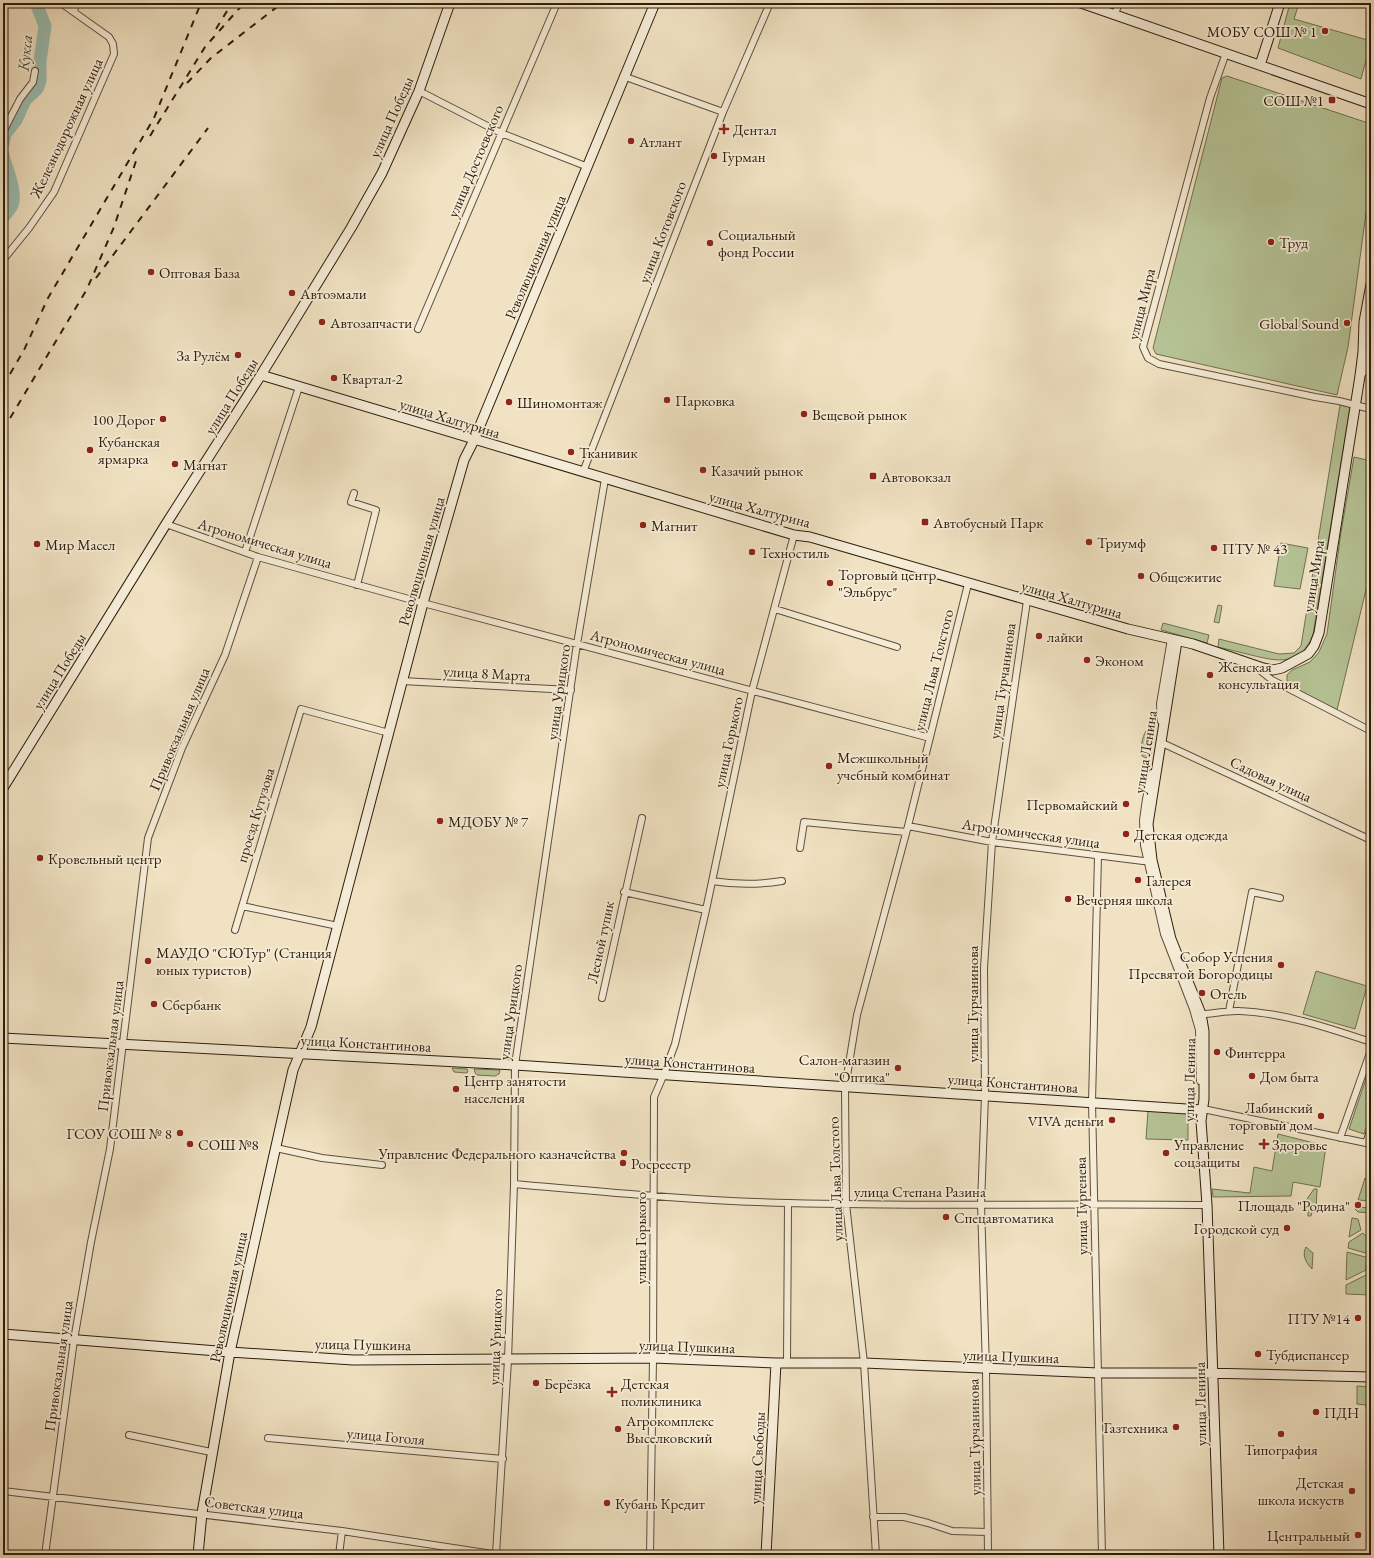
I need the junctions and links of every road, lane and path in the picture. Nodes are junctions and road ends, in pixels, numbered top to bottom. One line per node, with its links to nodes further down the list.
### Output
1 (61, 3): 10 (street, Железнодорожная улица)
2 (76, 3): 10 (street)
3 (450, 3): 16 (street, улица Победы)
4 (557, 3): 20 (street, улица Достоевского)
5 (655, 3): 15 (street, Революционная улица)
6 (770, 3): 18 (street, улица Котовского)
7 (1081, 3): 11 (street)
8 (1119, 3): 11 (street)
9 (1280, 3): 13 (street)
10 (74, 12): 22 (street, Железнодорожная улица)
11 (1115, 14): 12 (street)
12 (1226, 53): 13 (street); 32 (street, улица Мира)
13 (1260, 65): 17 (street)
14 (35, 71): 19 (street)
15 (623, 76): 18 (street); 21 (street, Революционная улица)
16 (419, 91): 20 (street); 29 (street, улица Победы)
17 (1371, 104)
18 (723, 112): 35 (street, улица Котовского)
19 (3, 132)
20 (501, 133): 21 (street); 25 (street, улица Достоевского)
21 (588, 167): 34 (street, Революционная улица)
22 (3, 260)
23 (1371, 284): 24 (street, улица Мира)
24 (1364, 322): 26 (street); 27 (street, улица Мира)
25 (418, 329)
26 (1371, 337)
27 (1367, 353): 30 (street, улица Мира)
28 (1371, 362): 30 (street)
29 (261, 375): 31 (street, улица Халтурина); 38 (street, улица Победы)
30 (1360, 376): 32 (street, улица Мира)
31 (299, 387): 34 (street, улица Халтурина); 40 (street)
32 (1354, 406): 33 (street, улица Мира); 51 (street, улица Мира)
33 (1371, 409)
34 (474, 440): 35 (street, улица Халтурина); 45 (street, Революционная улица)
35 (583, 472): 36 (street, улица Халтурина)
36 (605, 479): 39 (street, улица Халтурина); 48 (street, улица Урицкого)
37 (354, 493): 43 (street)
38 (166, 524): 40 (street, Агрономическая улица); 59 (street, улица Победы)
39 (794, 535): 42 (street, улица Халтурина); 46 (street, улица Горького)
40 (245, 552): 41 (street, Агрономическая улица)
41 (258, 557): 43 (street, Агрономическая улица); 80 (street, Привокзальная улица)
42 (968, 584): 44 (street, улица Халтурина); 57 (street, улица Льва Толстого)
43 (357, 585): 45 (street, Агрономическая улица)
44 (1027, 601): 47 (street, улица Халтурина); 63 (street, улица Турчанинова)
45 (423, 603): 48 (street, Агрономическая улица); 52 (street, Революционная улица)
46 (775, 609): 49 (street); 54 (street, улица Горького)
47 (1174, 640): 50 (street, улица Халтурина); 58 (street, улица Ленина); 66 (street)
48 (577, 644): 53 (street, улица Урицкого); 54 (street, Агрономическая улица)
49 (897, 647)
50 (1253, 665): 51 (street, улица Халтурина); 55 (street, улица Халтурина)
51 (1288, 666)
52 (402, 682): 53 (street, улица 8 Марта); 56 (street, Революционная улица)
53 (571, 690): 83 (street, улица Урицкого)
54 (752, 691): 57 (street, Агрономическая улица); 67 (street, улица Горького)
55 (1371, 731)
56 (388, 733): 71 (street, проезд Кутузова); 73 (street, Революционная улица)
57 (930, 738): 61 (street, улица Льва Толстого)
58 (1160, 742): 62 (street, Садовая улица); 66 (street, улица Ленина)
59 (3, 788)
60 (642, 818): 69 (street, Лесной тупик)
61 (907, 829): 63 (street, Агрономическая улица); 64 (street); 85 (street, улица Льва Толстого)
62 (1371, 840)
63 (992, 842): 65 (street, Агрономическая улица); 86 (street, улица Турчанинова)
64 (800, 848)
65 (1098, 856): 66 (street, Агрономическая улица); 87 (street, улица Тургенева)
66 (1149, 860): 77 (street, улица Ленина); 88 (street)
67 (712, 881): 68 (street); 72 (street, улица Горького)
68 (782, 881)
69 (624, 892): 72 (street, Лесной тупик); 75 (street, Лесной тупик)
70 (1280, 898): 76 (street)
71 (242, 906): 73 (street); 74 (street, проезд Кутузова)
72 (706, 910): 84 (street, улица Горького)
73 (338, 926): 82 (street, Революционная улица)
74 (235, 930)
75 (602, 998)
76 (1229, 1011): 77 (street); 79 (street)
77 (1201, 1014): 88 (street, улица Ленина)
78 (3, 1038): 80 (street, улица Константинова)
79 (1371, 1042)
80 (123, 1045): 82 (street, улица Константинова); 102 (street, Привокзальная улица)
81 (1371, 1052): 90 (street)
82 (301, 1053): 83 (street, улица Константинова); 92 (street, Революционная улица)
83 (515, 1065): 84 (street, улица Константинова); 94 (street, улица Урицкого)
84 (664, 1074): 85 (street, улица Константинова); 95 (street, улица Горького)
85 (845, 1088): 86 (street, улица Константинова); 98 (street, улица Льва Толстого)
86 (985, 1095): 87 (street, улица Константинова); 99 (street, улица Турчанинова)
87 (1092, 1102): 88 (street, улица Константинова); 97 (street, улица Тургенева)
88 (1201, 1110): 90 (street, улица Константинова); 100 (street, улица Ленина)
89 (1371, 1128): 91 (street)
90 (1340, 1138): 91 (street, улица Константинова)
91 (1368, 1144)
92 (276, 1148): 93 (street); 103 (street, Революционная улица)
93 (382, 1165)
94 (514, 1184): 95 (street, улица Степана Разина); 105 (street, улица Урицкого)
95 (654, 1197): 96 (street, улица Степана Разина); 104 (street, улица Горького)
96 (788, 1203): 98 (street, улица Степана Разина); 107 (street)
97 (1094, 1203): 99 (street, улица Степана Разина); 100 (street, улица Степана Разина); 110 (street, улица Тургенева)
98 (846, 1204): 99 (street, улица Степана Разина); 108 (street, улица Льва Толстого)
99 (981, 1204): 109 (street, улица Турчанинова)
100 (1207, 1205): 111 (street, улица Ленина)
101 (3, 1334): 102 (street, улица Пушкина)
102 (74, 1340): 103 (street, улица Пушкина); 118 (street, Привокзальная улица)
103 (230, 1352): 105 (street, улица Пушкина); 115 (street, Революционная улица)
104 (653, 1358): 105 (street, улица Пушкина); 106 (street, улица Пушкина); 127 (street, улица Горького)
105 (508, 1360): 116 (street, улица Урицкого)
106 (776, 1363): 107 (street, улица Пушкина); 128 (street, улица Свободы)
107 (787, 1363): 108 (street, улица Пушкина)
108 (864, 1363): 109 (street, улица Пушкина); 120 (street, улица Льва Толстого)
109 (986, 1369): 110 (street, улица Пушкина); 122 (street, улица Турчанинова)
110 (1099, 1373): 111 (street, улица Пушкина); 131 (street, улица Тургенева)
111 (1213, 1373): 112 (street, улица Пушкина); 132 (street, улица Ленина)
112 (1371, 1377)
113 (129, 1435): 115 (street)
114 (268, 1438): 116 (street, улица Гоголя)
115 (212, 1452): 119 (street, Революционная улица)
116 (503, 1459): 126 (street, улица Урицкого)
117 (3, 1492): 118 (street, Советская улица)
118 (54, 1498): 119 (street, Советская улица); 123 (street, Привокзальная улица)
119 (202, 1514): 121 (street, Советская улица); 124 (street, Революционная улица)
120 (873, 1517): 122 (street); 129 (street, улица Льва Толстого)
121 (342, 1531): 125 (street); 126 (street, Советская улица)
122 (988, 1532): 130 (street, улица Турчанинова)
123 (45, 1555)
124 (198, 1555)
125 (339, 1555)
126 (498, 1555)
127 (650, 1555)
128 (766, 1555)
129 (876, 1555)
130 (988, 1555)
131 (1102, 1555)
132 (1219, 1555)

